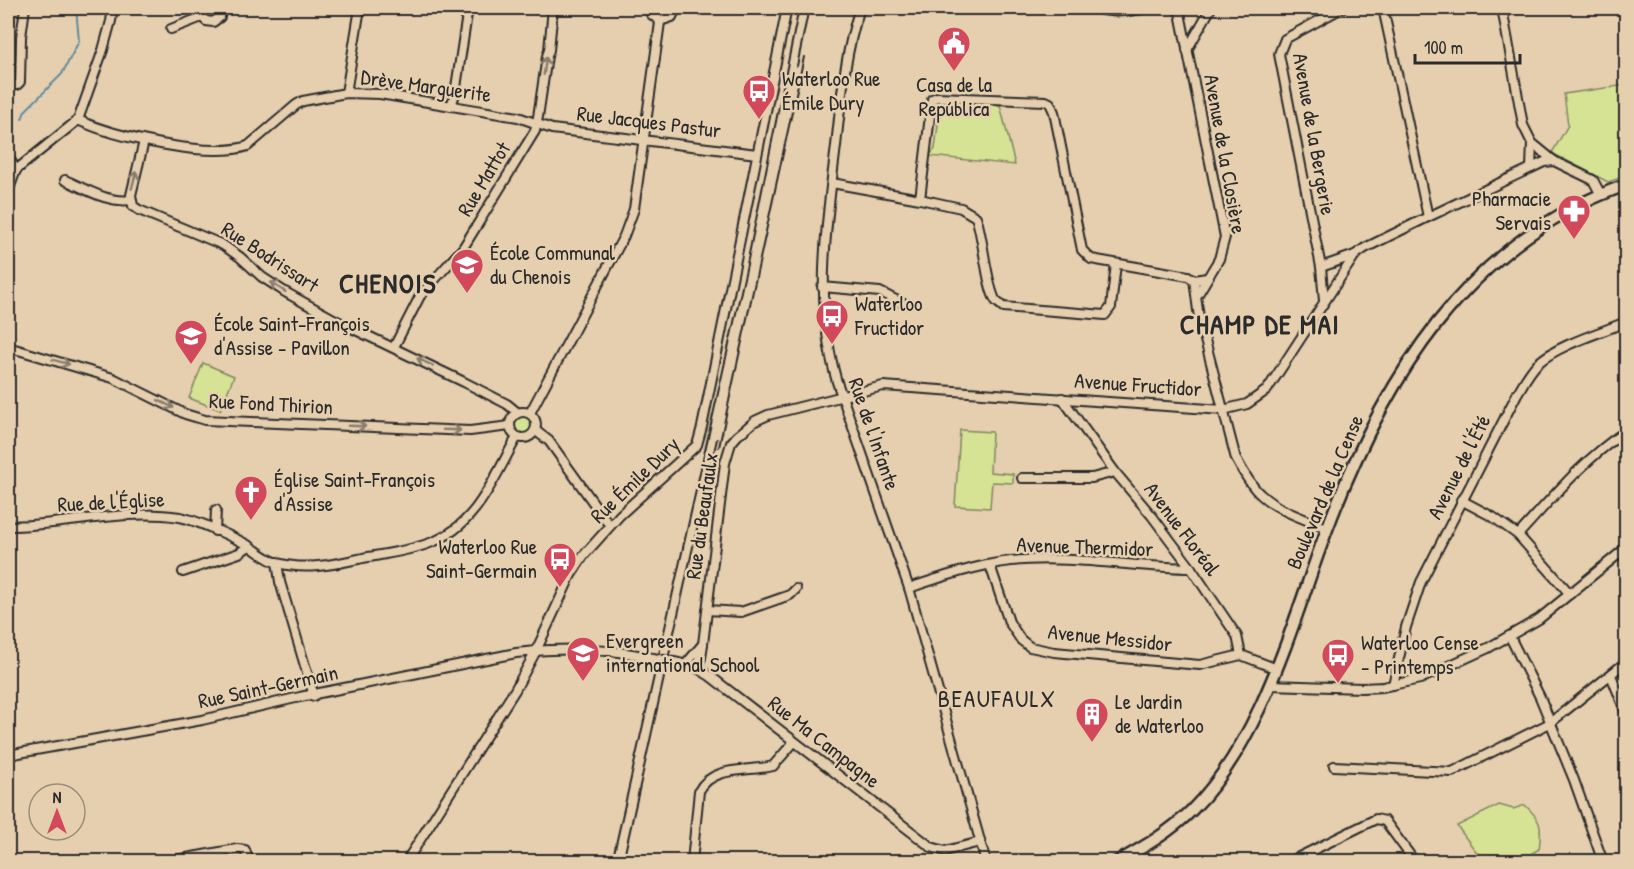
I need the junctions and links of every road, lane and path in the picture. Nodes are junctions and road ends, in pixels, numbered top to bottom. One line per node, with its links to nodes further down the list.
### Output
1 (25, 8): 24 (street)
2 (113, 8): 27 (street)
3 (203, 8): 20 (street)
4 (222, 8): 20 (street)
5 (360, 8): 25 (street)
6 (468, 8): 26 (street)
7 (553, 8): 28 (street, Rue Mattot, one-way to 7)
8 (648, 8): 21 (street)
9 (662, 8): 21 (street)
10 (676, 8): 21 (street)
11 (787, 8): 32 (street, Rue Émile Dury)
12 (860, 8): 38 (street, Rue de l'Infante)
13 (1096, 8): 14 (street)
14 (1146, 8)
15 (1179, 8): 23 (street, Avenue de la Closière)
16 (1211, 8): 23 (street, Avenue de la Closière)
17 (1341, 8): 47 (street, Avenue de la Bergerie)
18 (1383, 8): 44 (street)
19 (1502, 8): 31 (street)
20 (202, 16): 22 (street)
21 (660, 21): 29 (street)
22 (171, 29)
23 (1187, 50): 48 (street, Avenue de la Closière)
24 (8, 86)
25 (346, 93): 26 (street, Drève Marguerite); 30 (street, Drève Marguerite)
26 (451, 106): 28 (street, Drève Marguerite)
27 (78, 120): 30 (street, Drève Marguerite); 36 (street)
28 (537, 124): 29 (street, Rue Jacques Pastur); 56 (street, Rue Mattot)
29 (644, 140): 32 (street, Rue Jacques Pastur); 61 (street)
30 (144, 141): 43 (street, one-way to 30)
31 (1532, 143): 34 (street); 35 (street)
32 (757, 154): 71 (street, Rue Émile Dury)
33 (8, 156): 36 (street)
34 (1554, 160): 35 (street, Avenue Fructidor); 41 (street)
35 (1531, 168): 44 (street, Avenue Fructidor)
36 (16, 170): 40 (street)
37 (65, 180): 43 (street, Rue Bodrissart)
38 (832, 183): 42 (street); 50 (street, Rue de l'Infante)
39 (1626, 185): 41 (main road, Boulevard de la Cense)
40 (8, 192)
41 (1602, 195): 72 (main road, Boulevard de la Cense)
42 (920, 199): 46 (street); 46 (street)
43 (131, 200): 56 (street, Rue Bodrissart, one-way to 43)
44 (1428, 217): 45 (street, Avenue Fructidor)
45 (1356, 255): 47 (street, Avenue Fructidor); 52 (street, Avenue Fructidor)
46 (1116, 264): 49 (street)
47 (1321, 267): 52 (street, Avenue de la Bergerie)
48 (1208, 278): 49 (street); 51 (street, Avenue de la Closière)
49 (1194, 280): 51 (street)
50 (822, 288): 53 (street); 57 (street, Rue de l'Infante)
51 (1197, 294): 59 (street)
52 (1324, 301): 59 (street, Avenue Fructidor)
53 (904, 303)
54 (1626, 322): 68 (street, Avenue de l'Été)
55 (8, 347): 62 (street, Rue Fond Thirion, one-way to 62)
56 (394, 347): 60 (street, Rue Bodrissart, one-way to 56)
57 (841, 396): 58 (street, Avenue Fructidor); 81 (street, Rue de l'Infante); 84 (street, Rue du Beaufaulx)
58 (1062, 398): 59 (street, Avenue Fructidor); 66 (street, Avenue Floréal)
59 (1223, 410): 72 (street)
60 (518, 413): 61 (street); 62 (street)
61 (530, 413): 63 (street)
62 (510, 426): 65 (street)
63 (536, 431): 65 (street); 71 (street)
64 (1626, 431): 74 (street)
65 (517, 437): 77 (street, Rue de l'Église)
66 (1115, 472): 67 (street); 79 (street, Avenue Floréal)
67 (1022, 478)
68 (1461, 500): 74 (street); 95 (street, Avenue de l'Été)
69 (216, 510): 73 (street)
70 (8, 526): 73 (street, Rue de l'Église)
71 (610, 526): 87 (street, Rue Émile Dury)
72 (1328, 528): 92 (main road, Boulevard de la Cense)
73 (215, 531): 75 (street, Rue de l'Église)
74 (1518, 535): 83 (street)
75 (249, 546): 77 (street, Rue de l'Église); 80 (street)
76 (1626, 548): 83 (street)
77 (277, 562): 96 (street)
78 (990, 565): 79 (street, Avenue Thermidor); 81 (street, Avenue Thermidor); 88 (street, Avenue Messidor)
79 (1191, 568): 88 (street, Avenue Floréal)
80 (183, 572)
81 (909, 588): 102 (street, Rue de l'Infante)
82 (796, 589): 84 (street)
83 (1570, 594): 85 (street)
84 (707, 610): 86 (street, Rue du Beaufaulx)
85 (1510, 637): 95 (street); 98 (street)
86 (703, 644): 90 (street); 91 (street, Rue du Beaufaulx)
87 (536, 651): 90 (street, Rue Ma Campagne, bridge); 96 (street, Rue Saint-Germain); 106 (street, Rue Émile Dury)
88 (1241, 655): 92 (street)
89 (1626, 662): 93 (street)
90 (682, 664): 91 (street, Rue Ma Campagne)
91 (697, 668): 99 (street, Rue Ma Campagne)
92 (1277, 669): 94 (main road, Boulevard de la Cense)
93 (1611, 675): 97 (street); 98 (street)
94 (1270, 685): 95 (street); 109 (main road, Boulevard de la Cense)
95 (1394, 685)
96 (314, 696): 100 (street, Rue Saint-Germain)
97 (1626, 713)
98 (1550, 723): 101 (street); 103 (street)
99 (794, 742): 102 (street, Rue Ma Campagne); 107 (street)
100 (8, 755)
101 (1334, 766)
102 (980, 842): 108 (street, Rue de l'Infante)
103 (1599, 860)
104 (164, 861): 105 (street)
105 (249, 861)
106 (406, 861)
107 (692, 861)
108 (986, 861)
109 (1117, 861)
110 (1289, 861): 111 (street)
111 (1415, 861)

